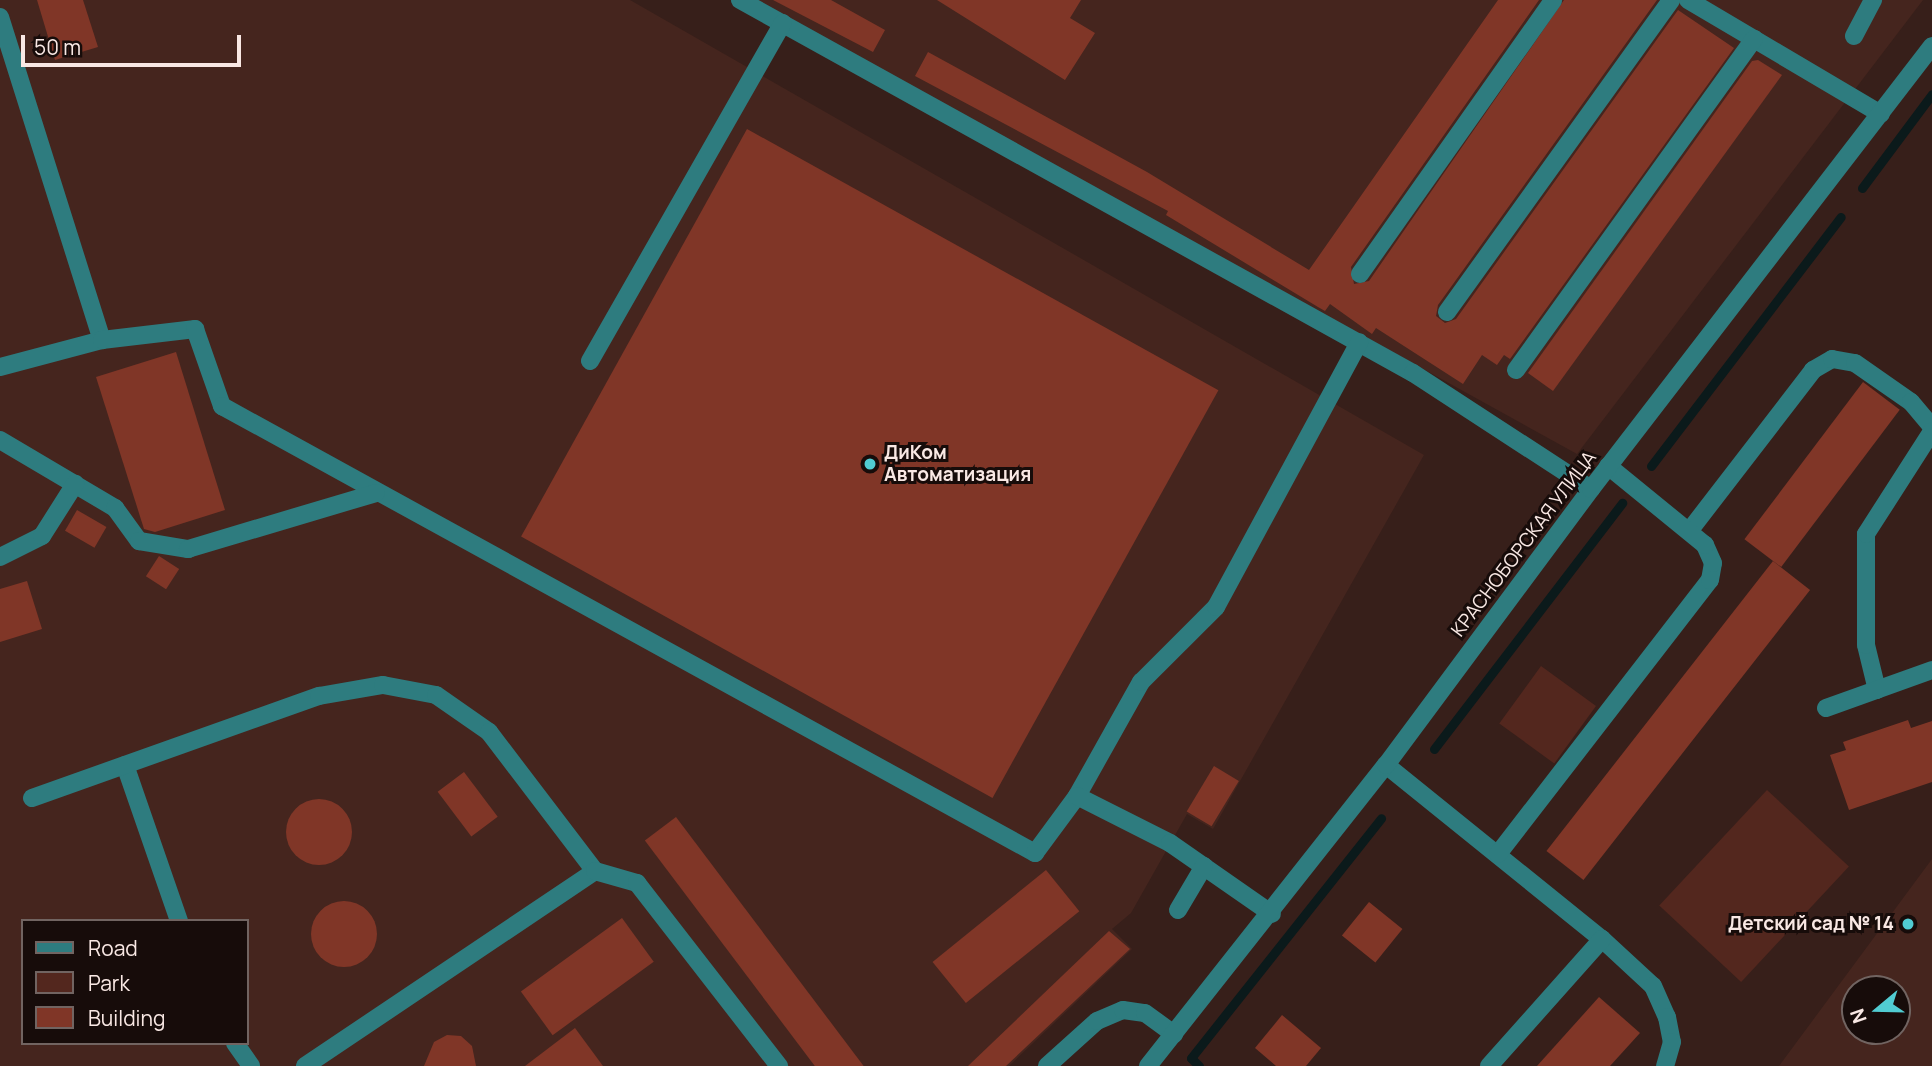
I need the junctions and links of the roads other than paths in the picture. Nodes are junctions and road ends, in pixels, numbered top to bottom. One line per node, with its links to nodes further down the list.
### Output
1 (740, 0): 7 (street)
2 (1553, 0): 12 (street)
3 (1671, 0): 13 (street)
4 (1688, 0): 9 (street)
5 (1873, 0): 8 (street)
6 (0, 18): 14 (street)
7 (782, 23): 15 (street); 16 (street)
8 (1854, 36)
9 (1754, 39): 11 (street); 18 (street)
10 (1932, 46): 11 (street, КРАСНОБОРСКАЯ УЛИЦА)
11 (1881, 114): 21 (street, КРАСНОБОРСКАЯ УЛИЦА)
12 (1360, 274)
13 (1447, 313)
14 (102, 340): 17 (street); 24 (street)
15 (1359, 342): 23 (street); 32 (street)
16 (590, 361)
17 (0, 367)
18 (1516, 370)
19 (1932, 429): 25 (street); 28 (street)
20 (0, 440): 22 (street)
21 (1608, 466): 23 (street, КРАСНОБОРСКАЯ УЛИЦА); 25 (street)
22 (75, 484): 24 (street); 26 (street)
23 (1591, 489): 31 (street, КРАСНОБОРСКАЯ УЛИЦА)
24 (376, 493): 32 (street)
25 (1690, 530): 34 (street)
26 (0, 557)
27 (1932, 670): 28 (street)
28 (1877, 690): 29 (street)
29 (1826, 708)
30 (125, 765): 33 (street); 36 (street); 39 (street)
31 (1386, 765): 34 (street); 38 (street, КРАСНОБОРСКАЯ УЛИЦА)
32 (1077, 796): 35 (street)
33 (32, 798)
34 (1498, 854): 40 (street)
35 (1204, 866): 37 (street); 38 (street)
36 (595, 871): 44 (street); 45 (street)
37 (1178, 910)
38 (1272, 914): 41 (street, КРАСНОБОРСКАЯ УЛИЦА)
39 (178, 919)
40 (1602, 939): 48 (street); 49 (street)
41 (1174, 1034): 46 (street); 47 (street, КРАСНОБОРСКАЯ УЛИЦА)
42 (236, 1045): 43 (street)
43 (251, 1066)
44 (305, 1066)
45 (779, 1066)
46 (1047, 1066)
47 (1148, 1066)
48 (1489, 1066)
49 (1665, 1066)

